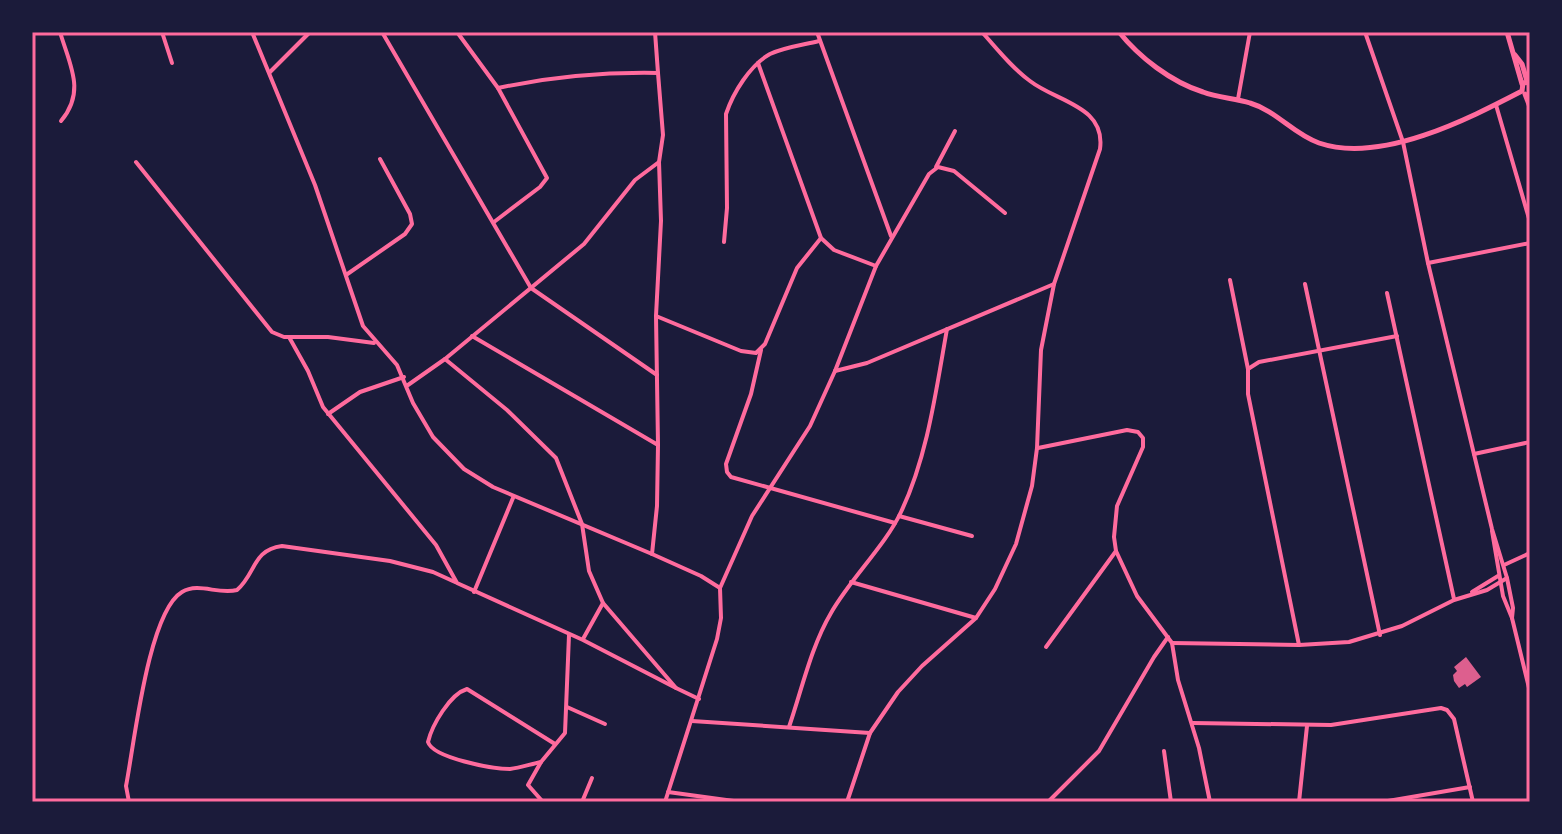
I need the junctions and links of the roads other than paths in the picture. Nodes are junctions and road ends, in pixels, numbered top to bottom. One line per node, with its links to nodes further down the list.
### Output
1 (60, 32): 26 (street)
2 (162, 32): 17 (street)
3 (252, 32): 19 (street)
4 (310, 32): 19 (street)
5 (382, 32): 15 (street)
6 (393, 32): 15 (street)
7 (457, 32): 22 (street)
8 (655, 32): 20 (street)
9 (817, 32): 16 (street)
10 (982, 32): 44 (street)
11 (1119, 32): 23 (street)
12 (1250, 32): 23 (street)
13 (1365, 32): 28 (street)
14 (1507, 32): 21 (street)
15 (386, 39): 34 (street)
16 (819, 41): 18 (street); 36 (street)
17 (172, 63)
18 (758, 63): 37 (street); 38 (street)
19 (270, 72): 42 (street)
20 (658, 73): 22 (street); 31 (street)
21 (1527, 86): 24 (street); 25 (street)
22 (498, 88): 34 (street)
23 (1238, 99): 28 (street)
24 (1496, 104): 28 (street); 35 (street)
25 (1530, 107)
26 (61, 121)
27 (955, 131): 32 (street)
28 (1403, 142): 40 (street)
29 (380, 159): 42 (street)
30 (136, 162): 52 (street)
31 (659, 162): 46 (street); 48 (street)
32 (935, 169): 33 (street); 36 (street)
33 (1005, 213)
34 (494, 222): 46 (street)
35 (1530, 222)
36 (891, 236): 41 (street)
37 (821, 238): 41 (street); 54 (street)
38 (724, 242)
39 (1530, 243): 40 (street)
40 (1428, 263): 66 (street)
41 (876, 266): 58 (street)
42 (346, 275): 53 (street)
43 (1230, 280): 57 (street)
44 (1054, 284): 49 (street); 65 (street)
45 (1305, 284): 55 (street)
46 (531, 288): 50 (street); 59 (street)
47 (1387, 293): 51 (street)
48 (656, 316): 54 (street); 59 (street)
49 (947, 329): 58 (street); 69 (street)
50 (472, 336): 56 (street); 64 (street)
51 (1397, 336): 55 (street); 88 (street)
52 (289, 337): 53 (street); 62 (street)
53 (376, 343): 60 (street)
54 (761, 350): 67 (street)
55 (1319, 351): 57 (street); 93 (street)
56 (445, 359): 61 (street); 71 (street)
57 (1248, 369): 97 (street)
58 (835, 371): 67 (street)
59 (657, 375): 64 (street)
60 (404, 377): 61 (street); 62 (street)
61 (408, 386): 68 (street)
62 (328, 414): 82 (street)
63 (1530, 442): 66 (street)
64 (658, 445): 76 (street)
65 (1037, 448): 74 (street); 90 (street)
66 (1474, 454): 72 (street)
67 (771, 490): 70 (street); 83 (street)
68 (514, 497): 71 (street); 85 (street)
69 (899, 516): 70 (street); 73 (street)
70 (895, 523): 80 (street)
71 (582, 524): 76 (street); 89 (street)
72 (1492, 529): 77 (street); 78 (street)
73 (972, 536)
74 (1116, 551): 94 (street); 98 (street)
75 (1530, 553): 77 (street)
76 (652, 554): 83 (street)
77 (1505, 568): 78 (street); 79 (street)
78 (1499, 575): 81 (street); 86 (street)
79 (1507, 578): 81 (street); 91 (street)
80 (850, 582): 90 (street); 107 (street)
81 (1500, 582): 84 (street); 87 (street)
82 (457, 583): 85 (street); 115 (street)
83 (720, 588): 101 (street)
84 (1487, 590): 86 (street); 87 (street)
85 (474, 592): 92 (street)
86 (1470, 593): 88 (street)
87 (1503, 596): 91 (street)
88 (1454, 600): 93 (street)
89 (603, 603): 95 (street); 99 (street)
90 (976, 618): 108 (street)
91 (1512, 618): 100 (street)
92 (569, 635): 95 (street); 102 (street)
93 (1380, 635): 97 (street)
94 (1168, 637): 96 (street); 121 (street)
95 (583, 640): 99 (street)
96 (1172, 643): 97 (street); 104 (street)
97 (1299, 645)
98 (1046, 647)
99 (676, 688): 101 (street)
100 (1530, 692)
101 (699, 699): 103 (street)
102 (567, 707): 105 (street); 109 (street)
103 (692, 721): 107 (street); 114 (street)
104 (1193, 723): 106 (street); 123 (street)
105 (605, 724)
106 (1307, 726): 113 (street); 124 (street)
107 (789, 727): 108 (street)
108 (870, 733): 120 (street)
109 (555, 744): 111 (street); 111 (street)
110 (1164, 751): 122 (street)
111 (541, 762): 116 (street)
112 (592, 778): 117 (street)
113 (1470, 787): 125 (street); 126 (street)
114 (668, 792): 118 (street); 119 (street)
115 (129, 802)
116 (543, 802)
117 (582, 802)
118 (665, 802)
119 (741, 802)
120 (847, 802)
121 (1048, 802)
122 (1171, 802)
123 (1210, 802)
124 (1299, 802)
125 (1382, 802)
126 (1473, 802)

